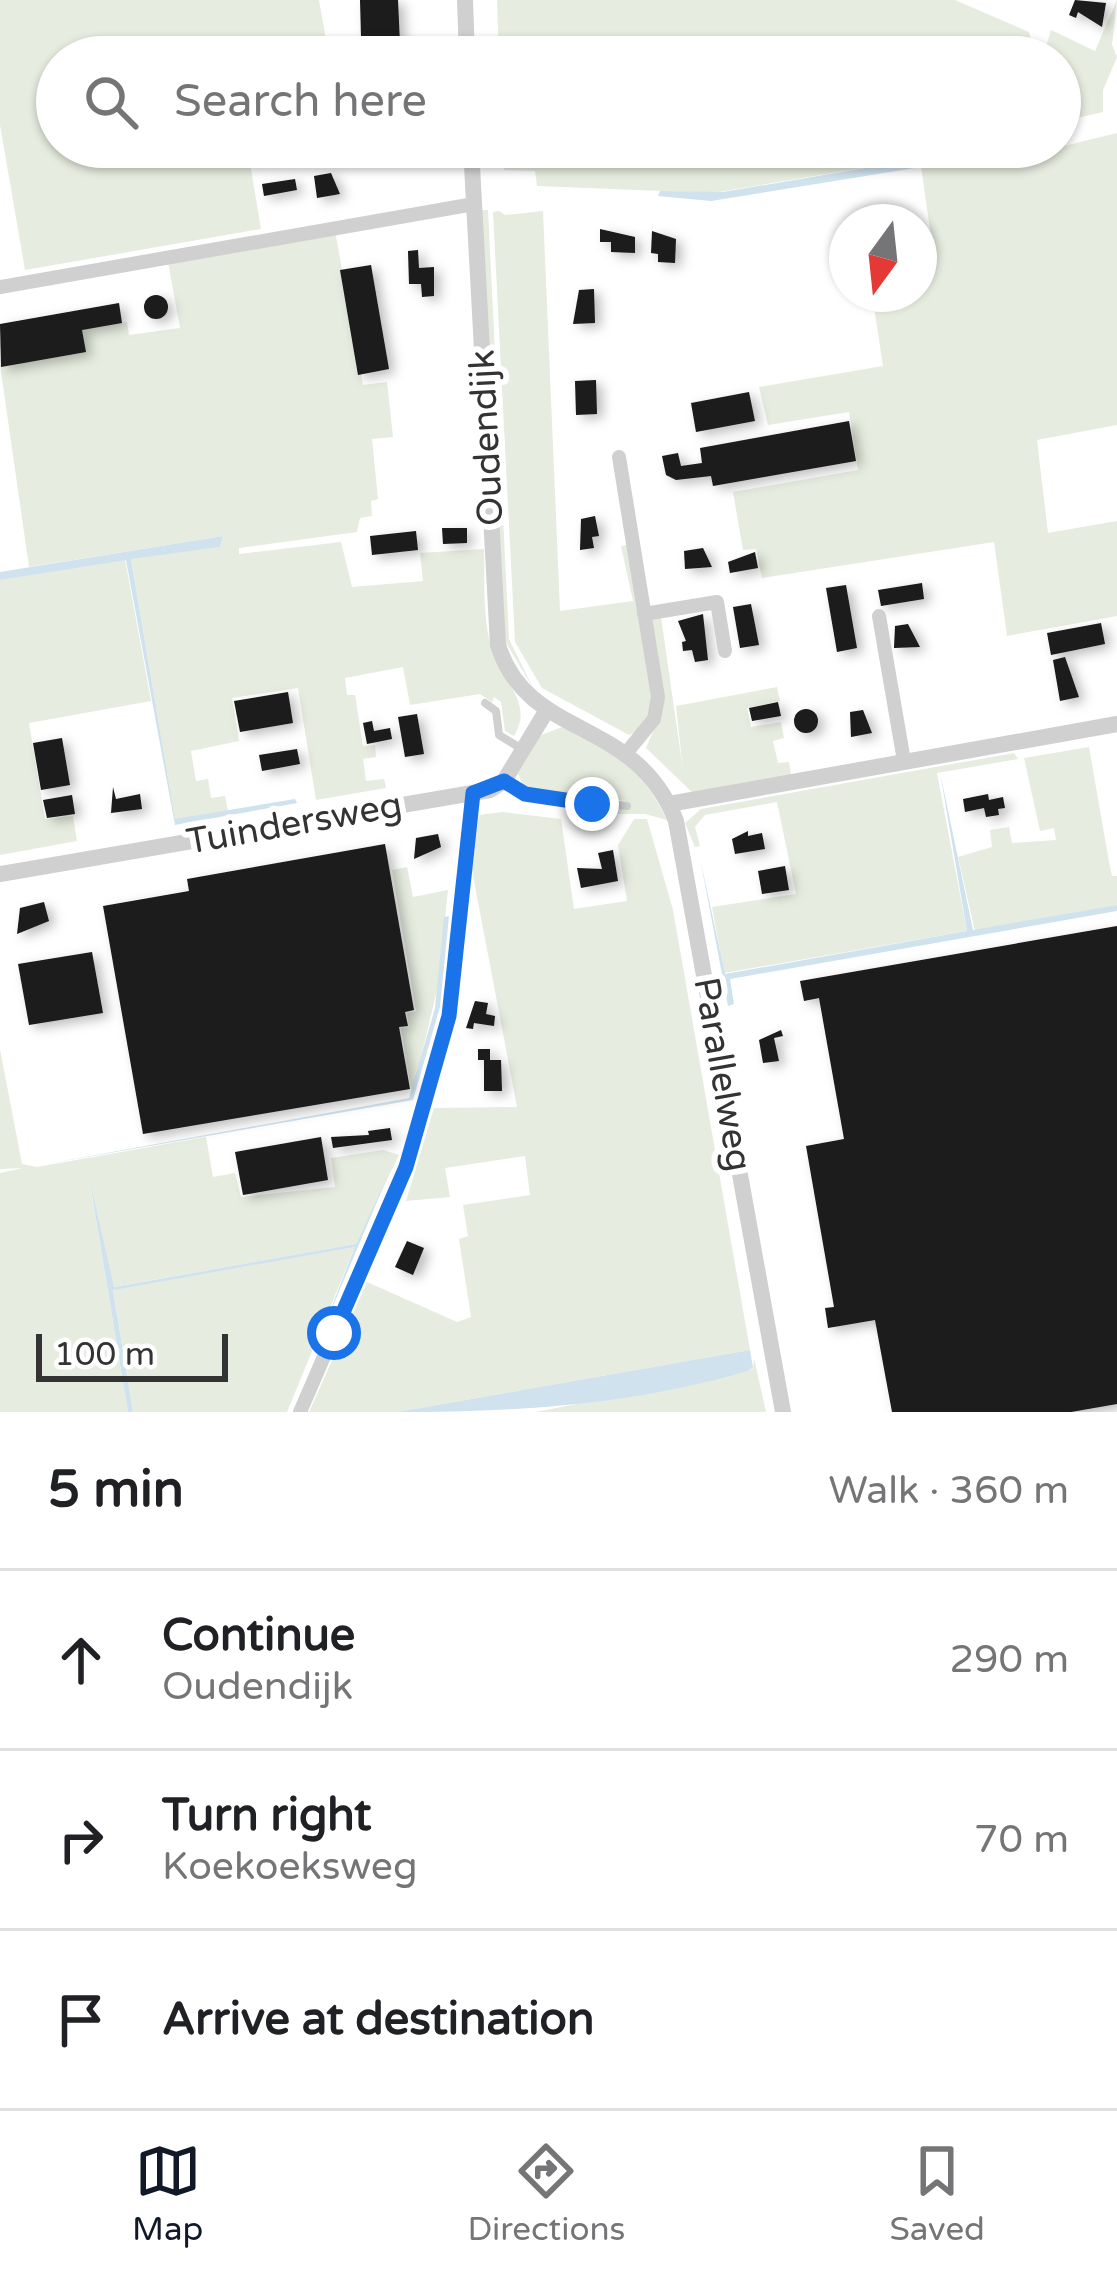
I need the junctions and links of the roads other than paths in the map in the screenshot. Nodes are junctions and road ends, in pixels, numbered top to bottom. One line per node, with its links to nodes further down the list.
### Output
1 (465, 0): 2 (street)
2 (466, 36)
3 (472, 168): 4 (street, Oudendijk)
4 (474, 204): 5 (street); 11 (street, Oudendijk)
5 (0, 287)
6 (619, 457): 7 (street)
7 (644, 614): 9 (street); 14 (street)
8 (879, 616): 15 (street)
9 (725, 651)
10 (485, 703): 13 (lane)
11 (548, 710): 13 (street); 14 (street, Parallelweg)
12 (1117, 724): 15 (street)
13 (524, 750): 16 (street)
14 (627, 752): 18 (street, Parallelweg)
15 (904, 761): 18 (street)
16 (504, 781): 17 (street, Tuindersweg); 19 (lane)
17 (473, 793): 20 (street, Tuindersweg); 21 (street)
18 (669, 804): 22 (street, Parallelweg)
19 (627, 806)
20 (0, 874)
21 (300, 1412)
22 (783, 1412)

